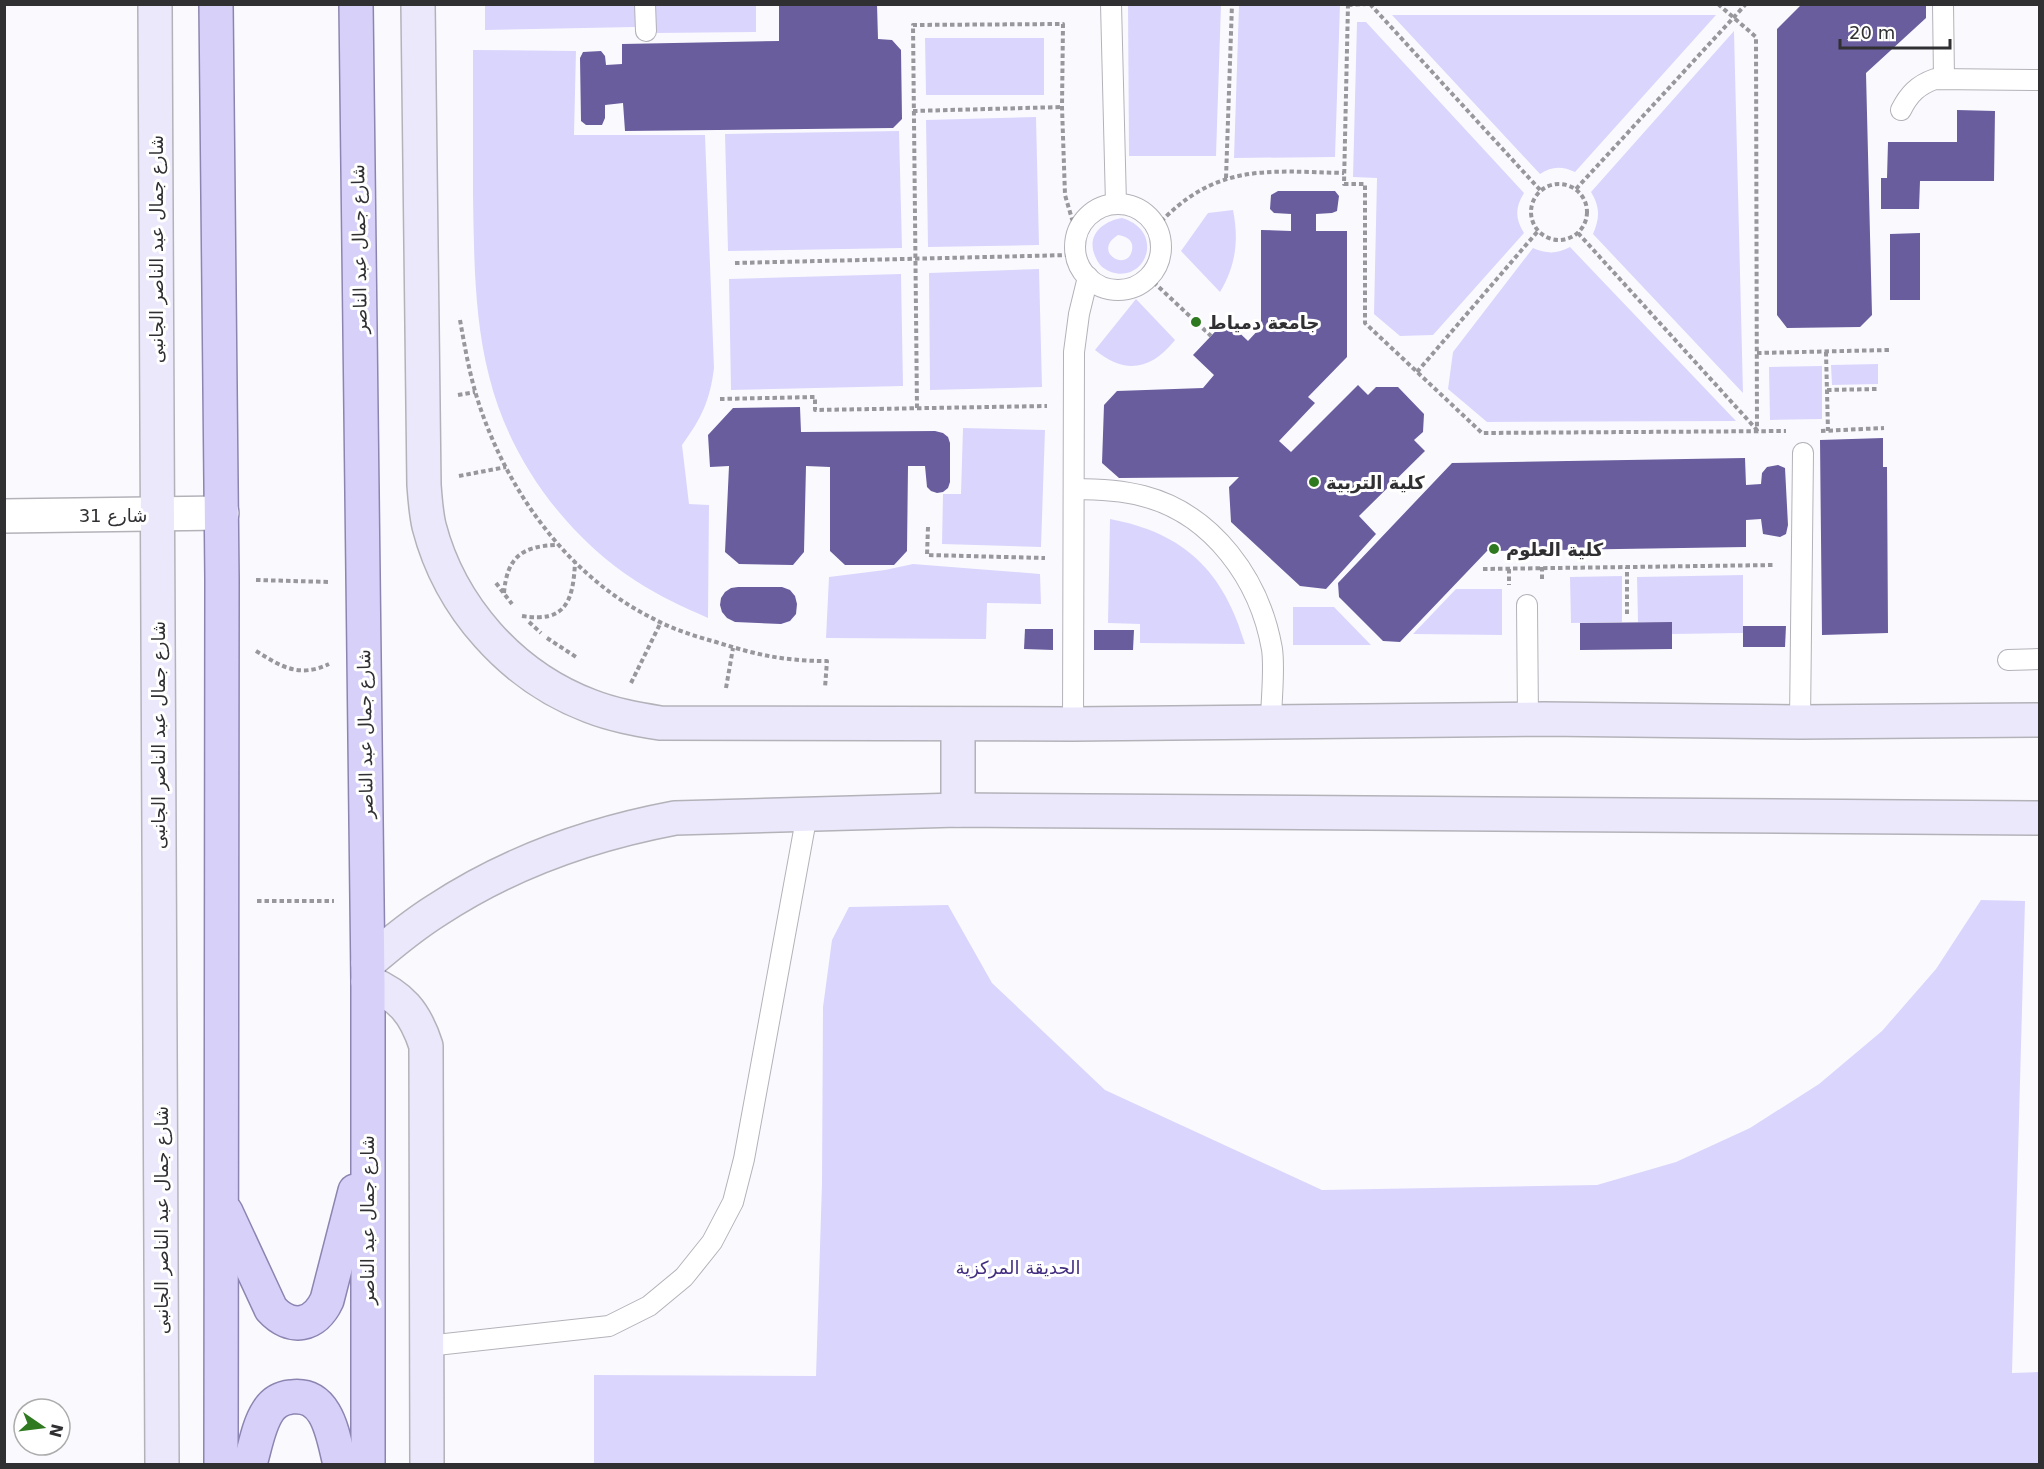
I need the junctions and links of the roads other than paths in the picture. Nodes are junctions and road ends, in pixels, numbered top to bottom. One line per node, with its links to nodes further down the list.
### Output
1 (155, 4): 17 (main road, شارع جمال عبد الناصر الجانبى)
2 (216, 4): 16 (main road)
3 (356, 4): 31 (main road, شارع جمال عبد الناصر)
4 (418, 4): 26 (main road)
5 (645, 4): 8 (lane)
6 (1111, 4): 12 (lane)
7 (1943, 4): 9 (lane)
8 (646, 31)
9 (1944, 78): 10 (lane); 11 (lane)
10 (2040, 80)
11 (1901, 110)
12 (1116, 204): 13 (lane); 13 (lane)
13 (1088, 277): 15 (lane)
14 (1803, 453): 24 (lane)
15 (1074, 489): 25 (lane); 27 (lane)
16 (222, 513): 17 (street, شارع 31); 33 (main road)
17 (156, 514): 18 (street, شارع 31); 35 (main road, شارع جمال عبد الناصر الجانبى)
18 (4, 516)
19 (1527, 605): 22 (lane)
20 (2040, 659): 21 (lane)
21 (2008, 660)
22 (1528, 720): 24 (main road); 25 (main road)
23 (2040, 720): 24 (main road)
24 (1800, 722)
25 (1271, 723): 27 (main road)
26 (958, 724): 27 (main road); 28 (main road)
27 (1073, 724)
28 (958, 810): 29 (main road); 30 (main road)
29 (807, 814): 31 (main road); 34 (lane)
30 (2040, 818)
31 (368, 973): 32 (main road, شارع جمال عبد الناصر); 34 (main road)
32 (367, 1144): 33 (main road); 39 (main road, شارع جمال عبد الناصر)
33 (221, 1203): 36 (main road)
34 (427, 1346): 40 (main road)
35 (162, 1464)
36 (221, 1464)
37 (250, 1464): 38 (main road)
38 (340, 1464)
39 (368, 1464)
40 (426, 1464)

